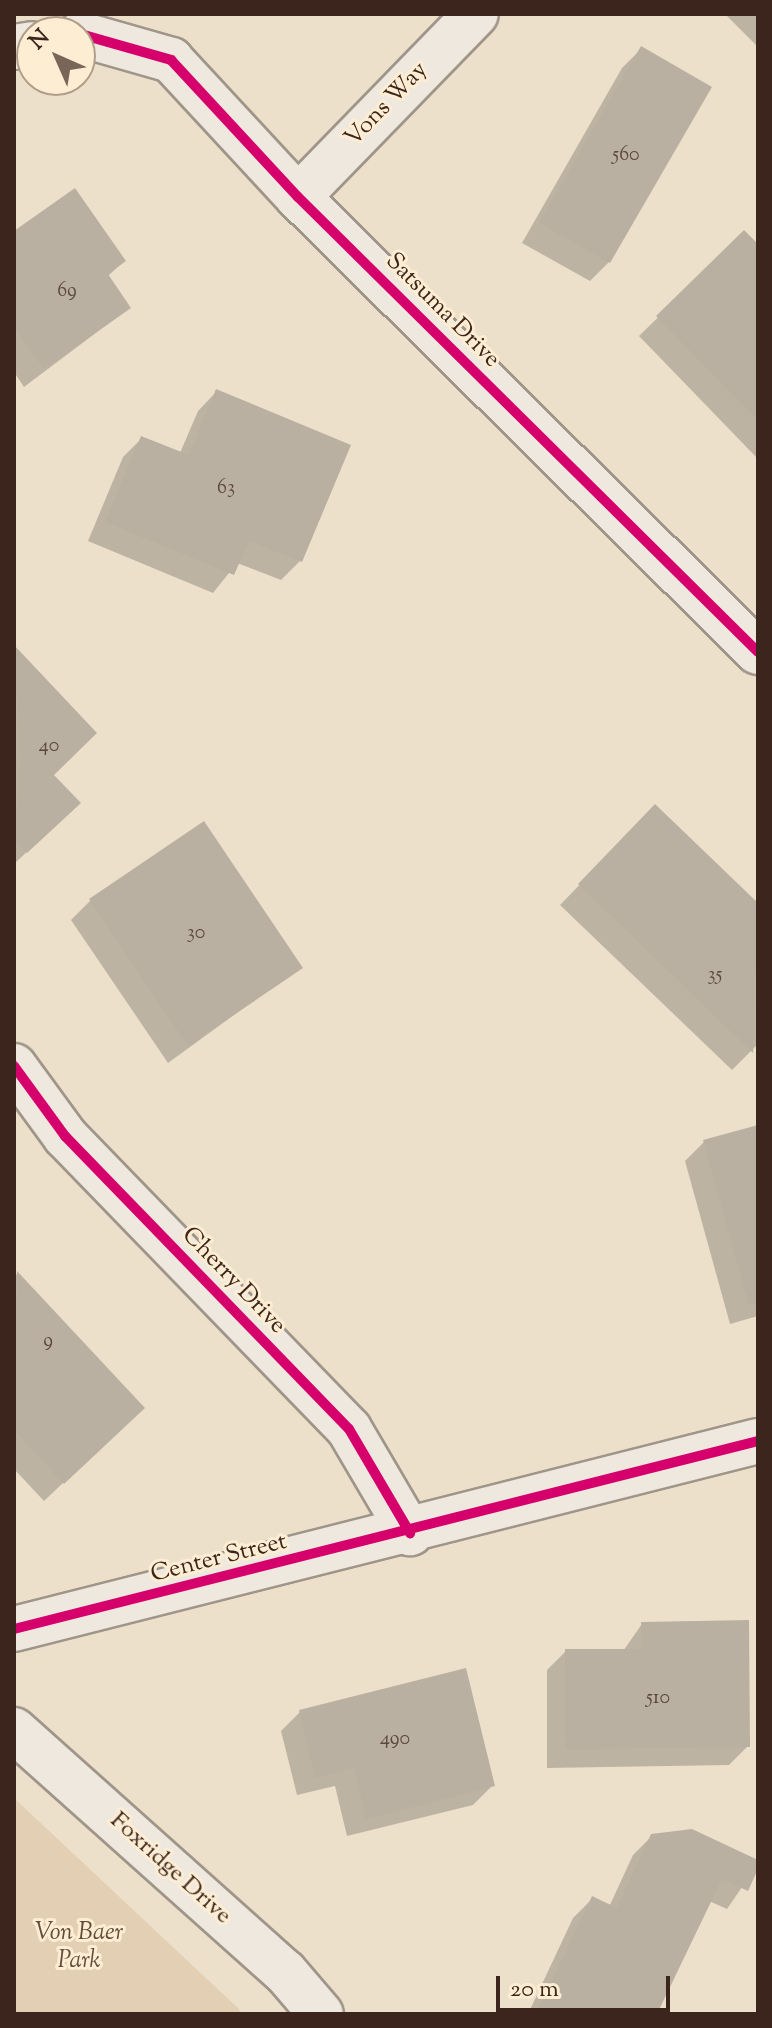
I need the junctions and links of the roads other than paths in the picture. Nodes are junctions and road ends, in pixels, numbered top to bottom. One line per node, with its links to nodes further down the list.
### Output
1 (476, 14): 3 (street, Vons Way)
2 (96, 39): 3 (street, Satsuma Drive)
3 (298, 197): 4 (street, Satsuma Drive)
4 (758, 652)
5 (14, 1066): 7 (street, Cherry Drive)
6 (758, 1441): 7 (street, Center Street)
7 (410, 1533): 8 (street, Center Street)
8 (14, 1629)
9 (14, 1730): 10 (street, Foxridge Drive)
10 (321, 2014)

